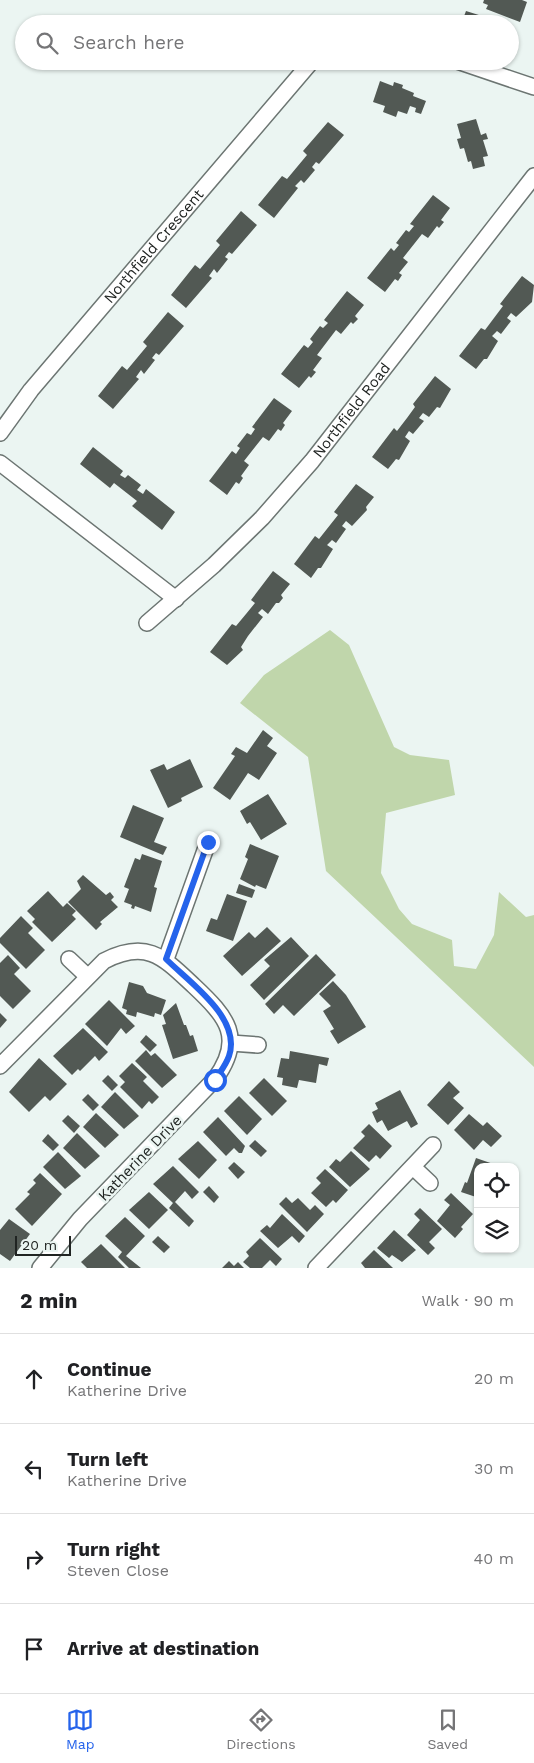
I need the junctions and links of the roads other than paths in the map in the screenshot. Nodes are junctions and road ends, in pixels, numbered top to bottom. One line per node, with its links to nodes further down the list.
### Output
1 (304, 70): 5 (street, Northfield Crescent)
2 (484, 70): 3 (street)
3 (534, 87)
4 (534, 176): 7 (street, Northfield Road)
5 (0, 433)
6 (0, 463): 7 (street)
7 (176, 599): 8 (street, Northfield Road)
8 (147, 623)
9 (208, 842): 11 (street)
10 (69, 959): 12 (street)
11 (166, 959): 12 (street); 13 (street)
12 (87, 976): 15 (street)
13 (231, 1044): 14 (street); 19 (street, Katherine Drive)
14 (258, 1045)
15 (0, 1066)
16 (433, 1145): 17 (street)
17 (413, 1167): 18 (street); 20 (street)
18 (430, 1183)
19 (40, 1268)
20 (316, 1268)

